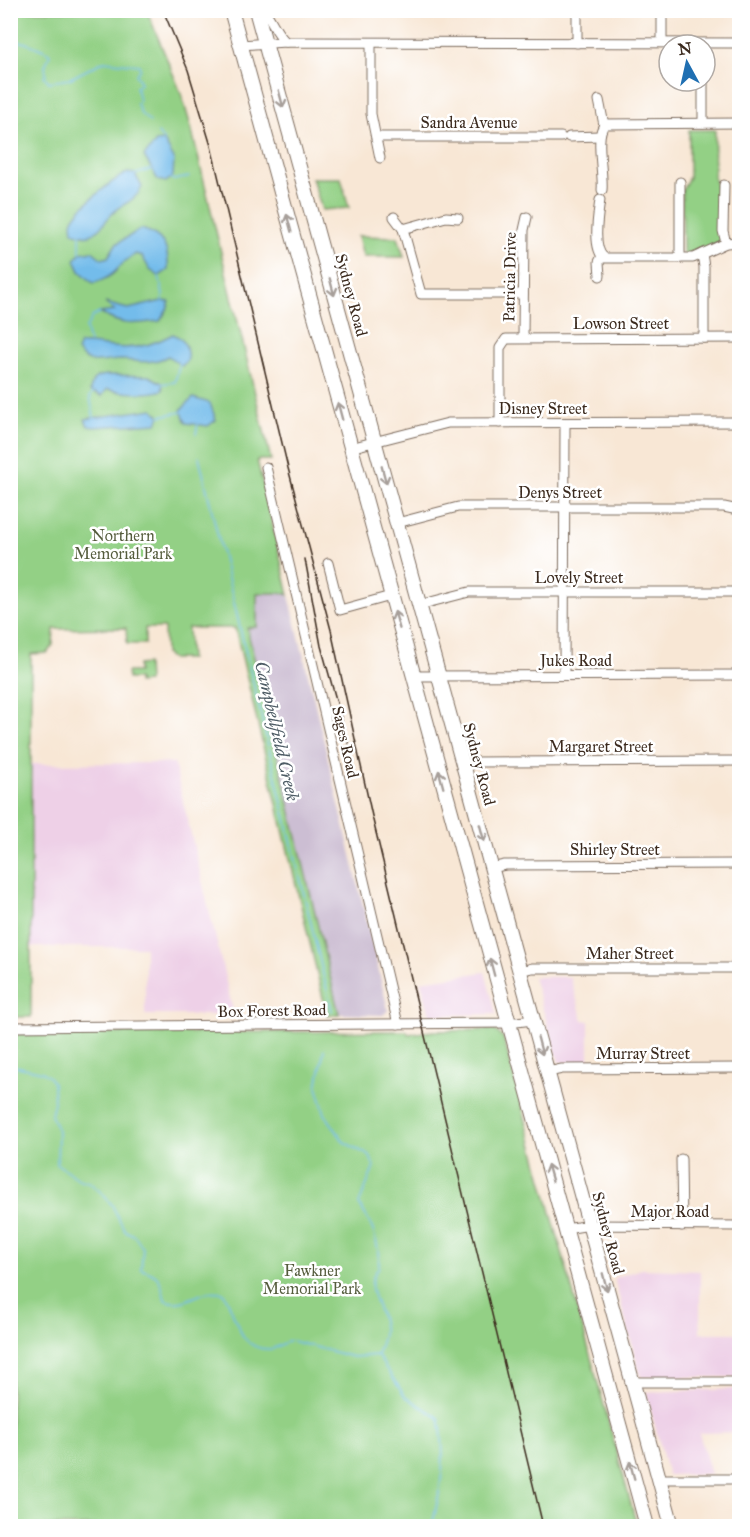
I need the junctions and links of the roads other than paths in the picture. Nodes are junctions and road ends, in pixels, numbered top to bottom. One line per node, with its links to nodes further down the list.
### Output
1 (249, 10): 6 (highway)
2 (256, 10): 8 (highway, Sydney Road)
3 (264, 10): 9 (street)
4 (577, 10): 12 (street)
5 (662, 10): 7 (street)
6 (232, 15): 15 (highway)
7 (662, 33)
8 (265, 42): 9 (street); 15 (street); 45 (highway, Sydney Road, one-way to 45)
9 (286, 42): 11 (street)
10 (657, 42): 12 (street)
11 (371, 43): 12 (street); 22 (street)
12 (577, 43)
13 (740, 43): 14 (street)
14 (717, 44)
15 (240, 45): 46 (highway, one-way to 15)
16 (702, 93): 18 (street)
17 (599, 100): 20 (street)
18 (702, 123): 19 (street); 20 (street)
19 (740, 123)
20 (604, 125): 21 (street)
21 (599, 136): 22 (street, Sandra Avenue); 26 (street)
22 (377, 137): 23 (street)
23 (380, 158)
24 (680, 182): 36 (street)
25 (724, 184): 33 (street)
26 (602, 190)
27 (600, 200): 35 (street)
28 (394, 217): 31 (street)
29 (527, 217): 38 (street, Patricia Drive)
30 (458, 219): 31 (street)
31 (404, 229): 38 (street)
32 (740, 242): 33 (street)
33 (726, 243): 34 (street)
34 (702, 254): 36 (street); 40 (street)
35 (602, 256): 36 (street); 37 (street)
36 (680, 258)
37 (600, 276)
38 (523, 294): 39 (street, Patricia Drive)
39 (523, 338): 40 (street, Lowson Street); 43 (street, Lowson Street)
40 (704, 338): 41 (street, Lowson Street)
41 (740, 338)
42 (740, 422): 44 (street, Disney Street)
43 (500, 423): 44 (street, Disney Street); 45 (street, Disney Street)
44 (565, 423): 48 (street)
45 (375, 442): 46 (street, Disney Street); 50 (highway, Sydney Road, one-way to 50)
46 (350, 448): 54 (highway)
47 (266, 467): 68 (street, Sages Road)
48 (565, 507): 49 (street, Denys Street); 50 (street, Denys Street); 52 (street)
49 (739, 509)
50 (397, 523): 55 (highway, Sydney Road)
51 (328, 563): 54 (street)
52 (565, 592): 53 (street, Lovely Street); 55 (street, Lovely Street); 57 (street)
53 (740, 592)
54 (391, 596): 59 (highway, one-way to 54)
55 (419, 605): 56 (highway, Sydney Road)
56 (438, 675): 57 (street, Jukes Road); 59 (street, Jukes Road); 61 (highway, Sydney Road)
57 (564, 675): 58 (street, Jukes Road)
58 (740, 675)
59 (413, 676): 67 (highway, one-way to 59)
60 (740, 761): 61 (street, Margaret Street)
61 (463, 765): 63 (highway, Sydney Road, one-way to 63)
62 (740, 864): 63 (street, Shirley Street)
63 (492, 868): 65 (highway, Sydney Road)
64 (740, 968): 65 (street, Maher Street)
65 (520, 971): 66 (highway, Sydney Road)
66 (533, 1020): 67 (street, Box Forest Road); 71 (highway, Sydney Road, one-way to 71)
67 (508, 1023): 68 (street, Box Forest Road); 76 (highway, one-way to 67)
68 (398, 1024): 69 (street, Box Forest Road)
69 (10, 1027)
70 (740, 1068): 71 (street, Murray Street)
71 (548, 1072): 73 (highway, Sydney Road)
72 (681, 1159): 74 (street)
73 (590, 1225): 74 (street, Major Road); 76 (street, Major Road); 77 (highway, Sydney Road, one-way to 77)
74 (682, 1226): 75 (street, Major Road)
75 (740, 1226)
76 (566, 1229): 81 (highway, one-way to 76)
77 (633, 1382): 78 (street); 79 (highway, Sydney Road)
78 (740, 1382)
79 (659, 1479): 80 (street); 82 (highway, Sydney Road)
80 (740, 1479)
81 (647, 1527)
82 (672, 1527)

